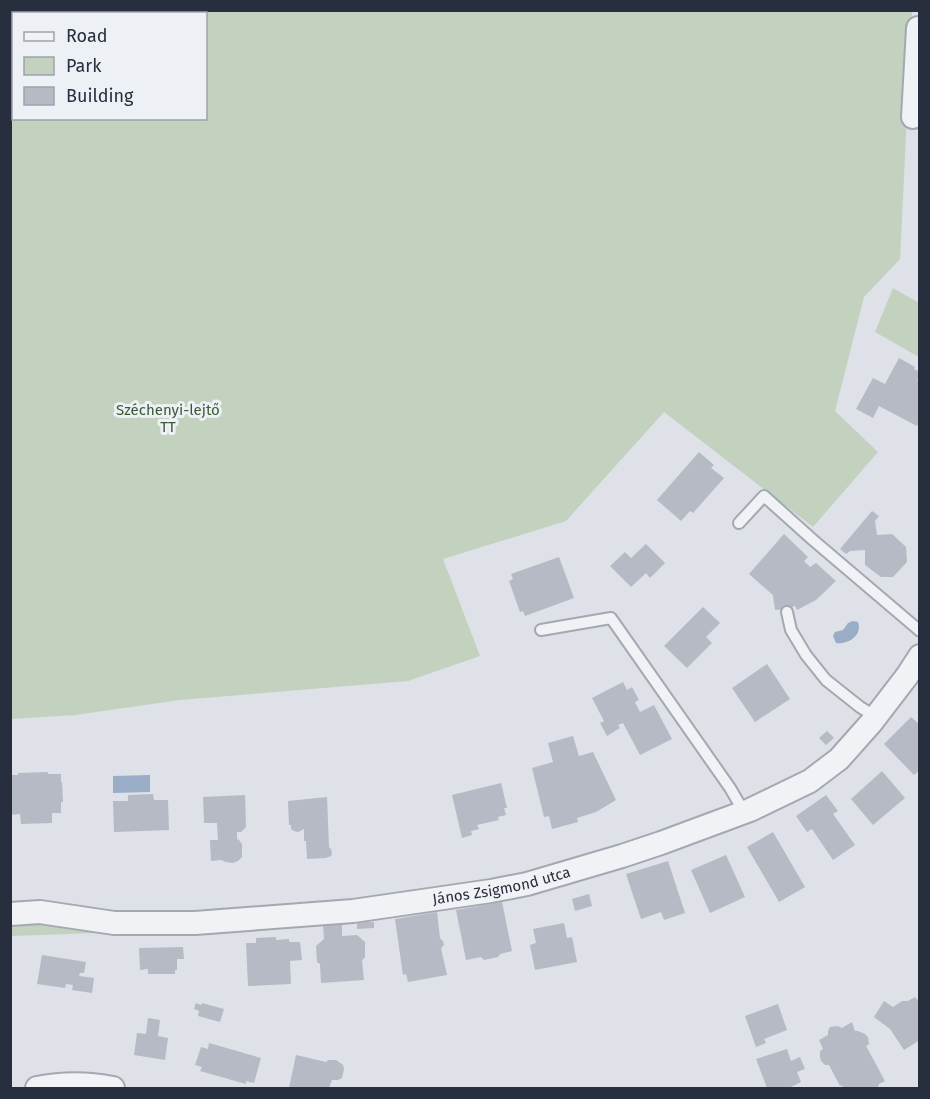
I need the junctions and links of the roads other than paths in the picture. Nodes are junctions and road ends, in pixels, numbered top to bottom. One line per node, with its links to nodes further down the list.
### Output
1 (920, 28): 2 (street)
2 (914, 117)
3 (739, 524): 6 (lane)
4 (787, 612): 8 (lane)
5 (541, 630): 9 (lane)
6 (920, 631)
7 (920, 656): 8 (street, János Zsigmond utca)
8 (876, 717): 9 (street, János Zsigmond utca)
9 (744, 812): 10 (street, János Zsigmond utca)
10 (10, 914)
11 (37, 1089): 12 (street)
12 (113, 1089)

